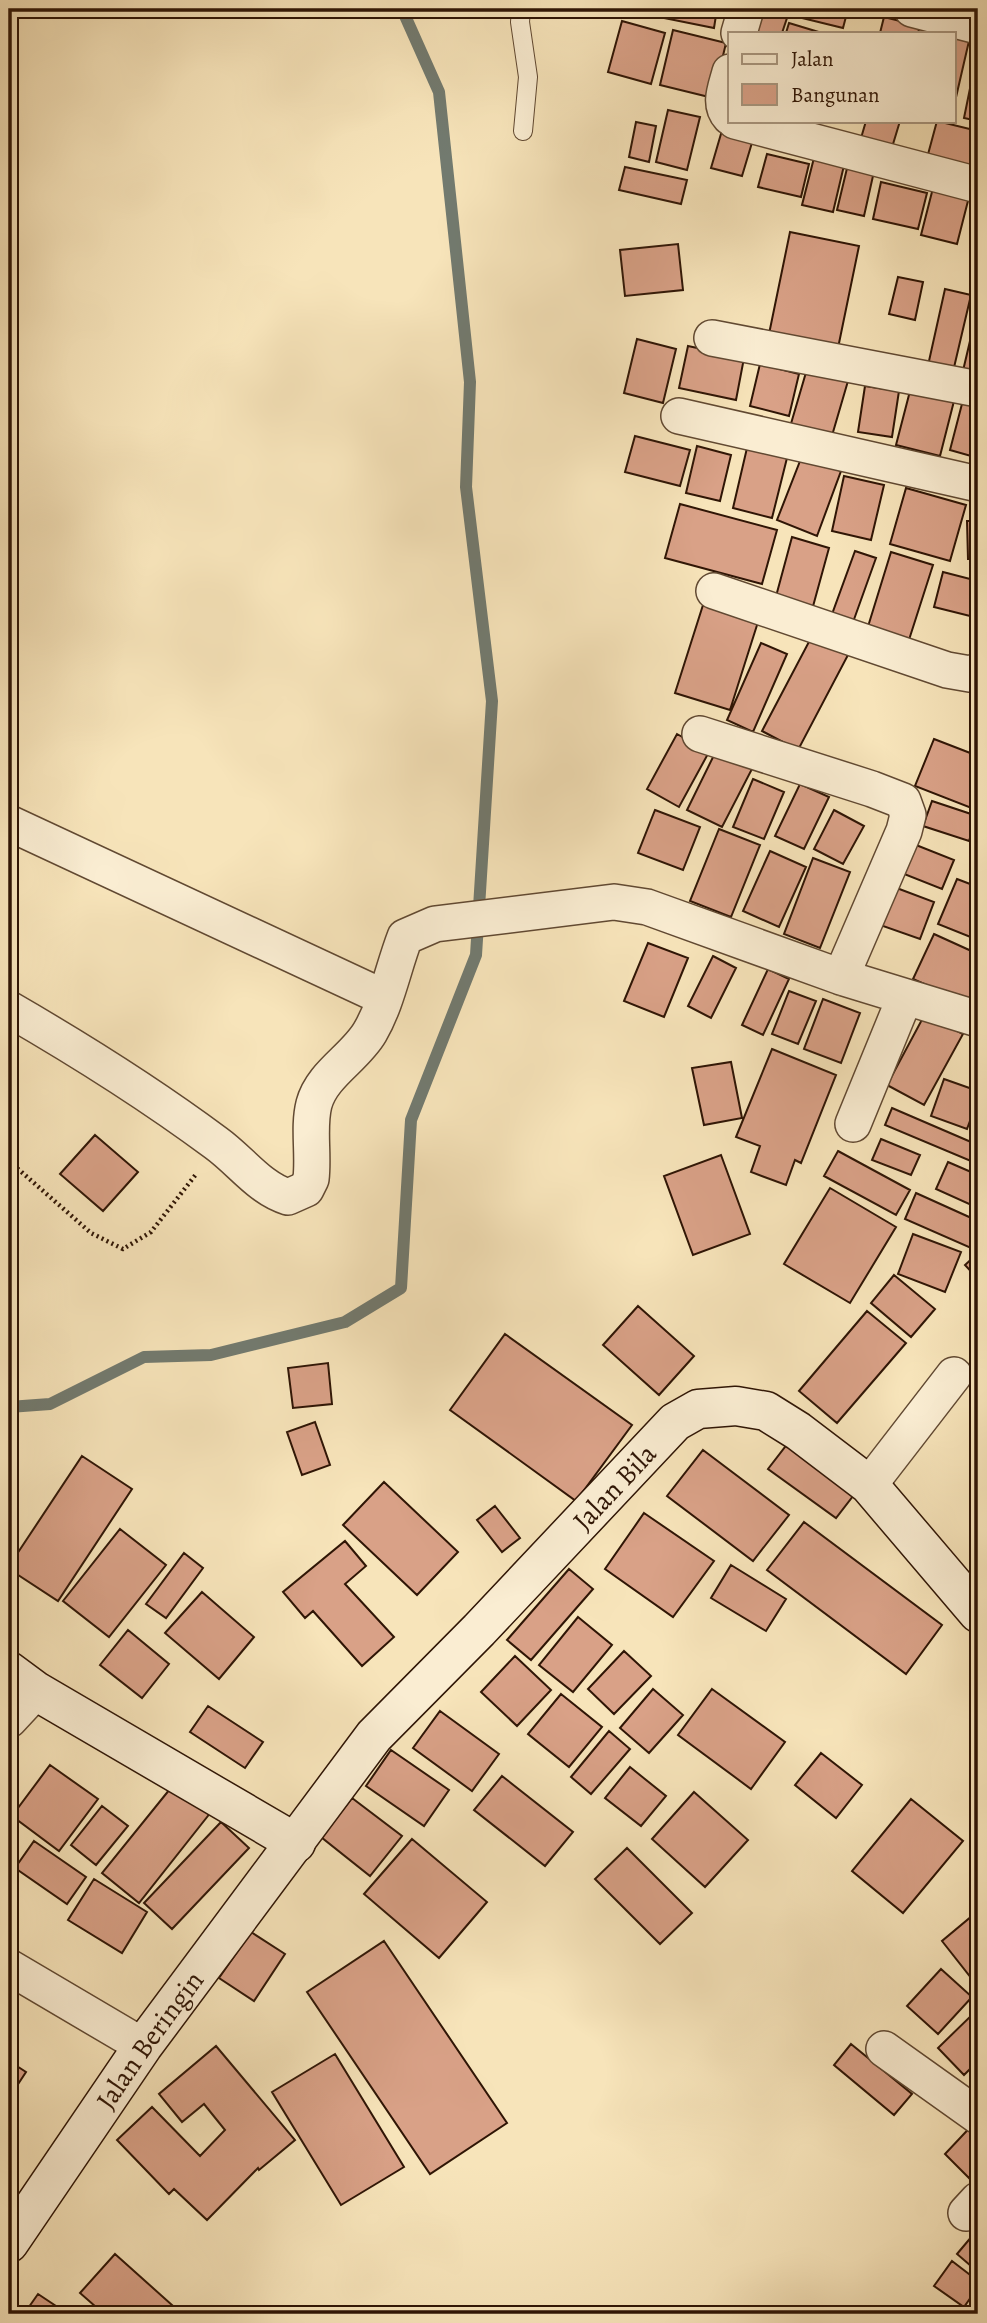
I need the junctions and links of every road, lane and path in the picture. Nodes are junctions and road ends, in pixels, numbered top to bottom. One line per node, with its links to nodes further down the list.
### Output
1 (521, 9): 9 (lane)
2 (746, 9): 5 (street)
3 (912, 9): 4 (street)
4 (978, 26)
5 (740, 32)
6 (728, 82): 7 (street)
7 (728, 114)
8 (739, 122): 10 (street)
9 (523, 131)
10 (978, 186)
11 (712, 338): 12 (street)
12 (978, 389)
13 (679, 416): 14 (street)
14 (978, 484)
15 (714, 591): 16 (street)
16 (978, 671)
17 (700, 734): 19 (street)
18 (9, 823): 21 (street)
19 (841, 977): 20 (street); 21 (street)
20 (905, 997): 23 (street); 24 (street)
21 (386, 998): 25 (street)
22 (9, 1009): 25 (street)
23 (978, 1019)
24 (853, 1124)
25 (219, 1144): 26 (path)
26 (9, 1161)
27 (954, 1375): 28 (street)
28 (869, 1485): 29 (street, Jalan Bila); 32 (street, Jalan Bila)
29 (978, 1613)
30 (22, 1681): 31 (street); 32 (street)
31 (9, 1720)
32 (296, 1843): 34 (street, Jalan Beringin)
33 (9, 1967): 34 (street)
34 (143, 2046): 37 (street, Jalan Beringin)
35 (884, 2049): 36 (street)
36 (978, 2116)
37 (9, 2242)

